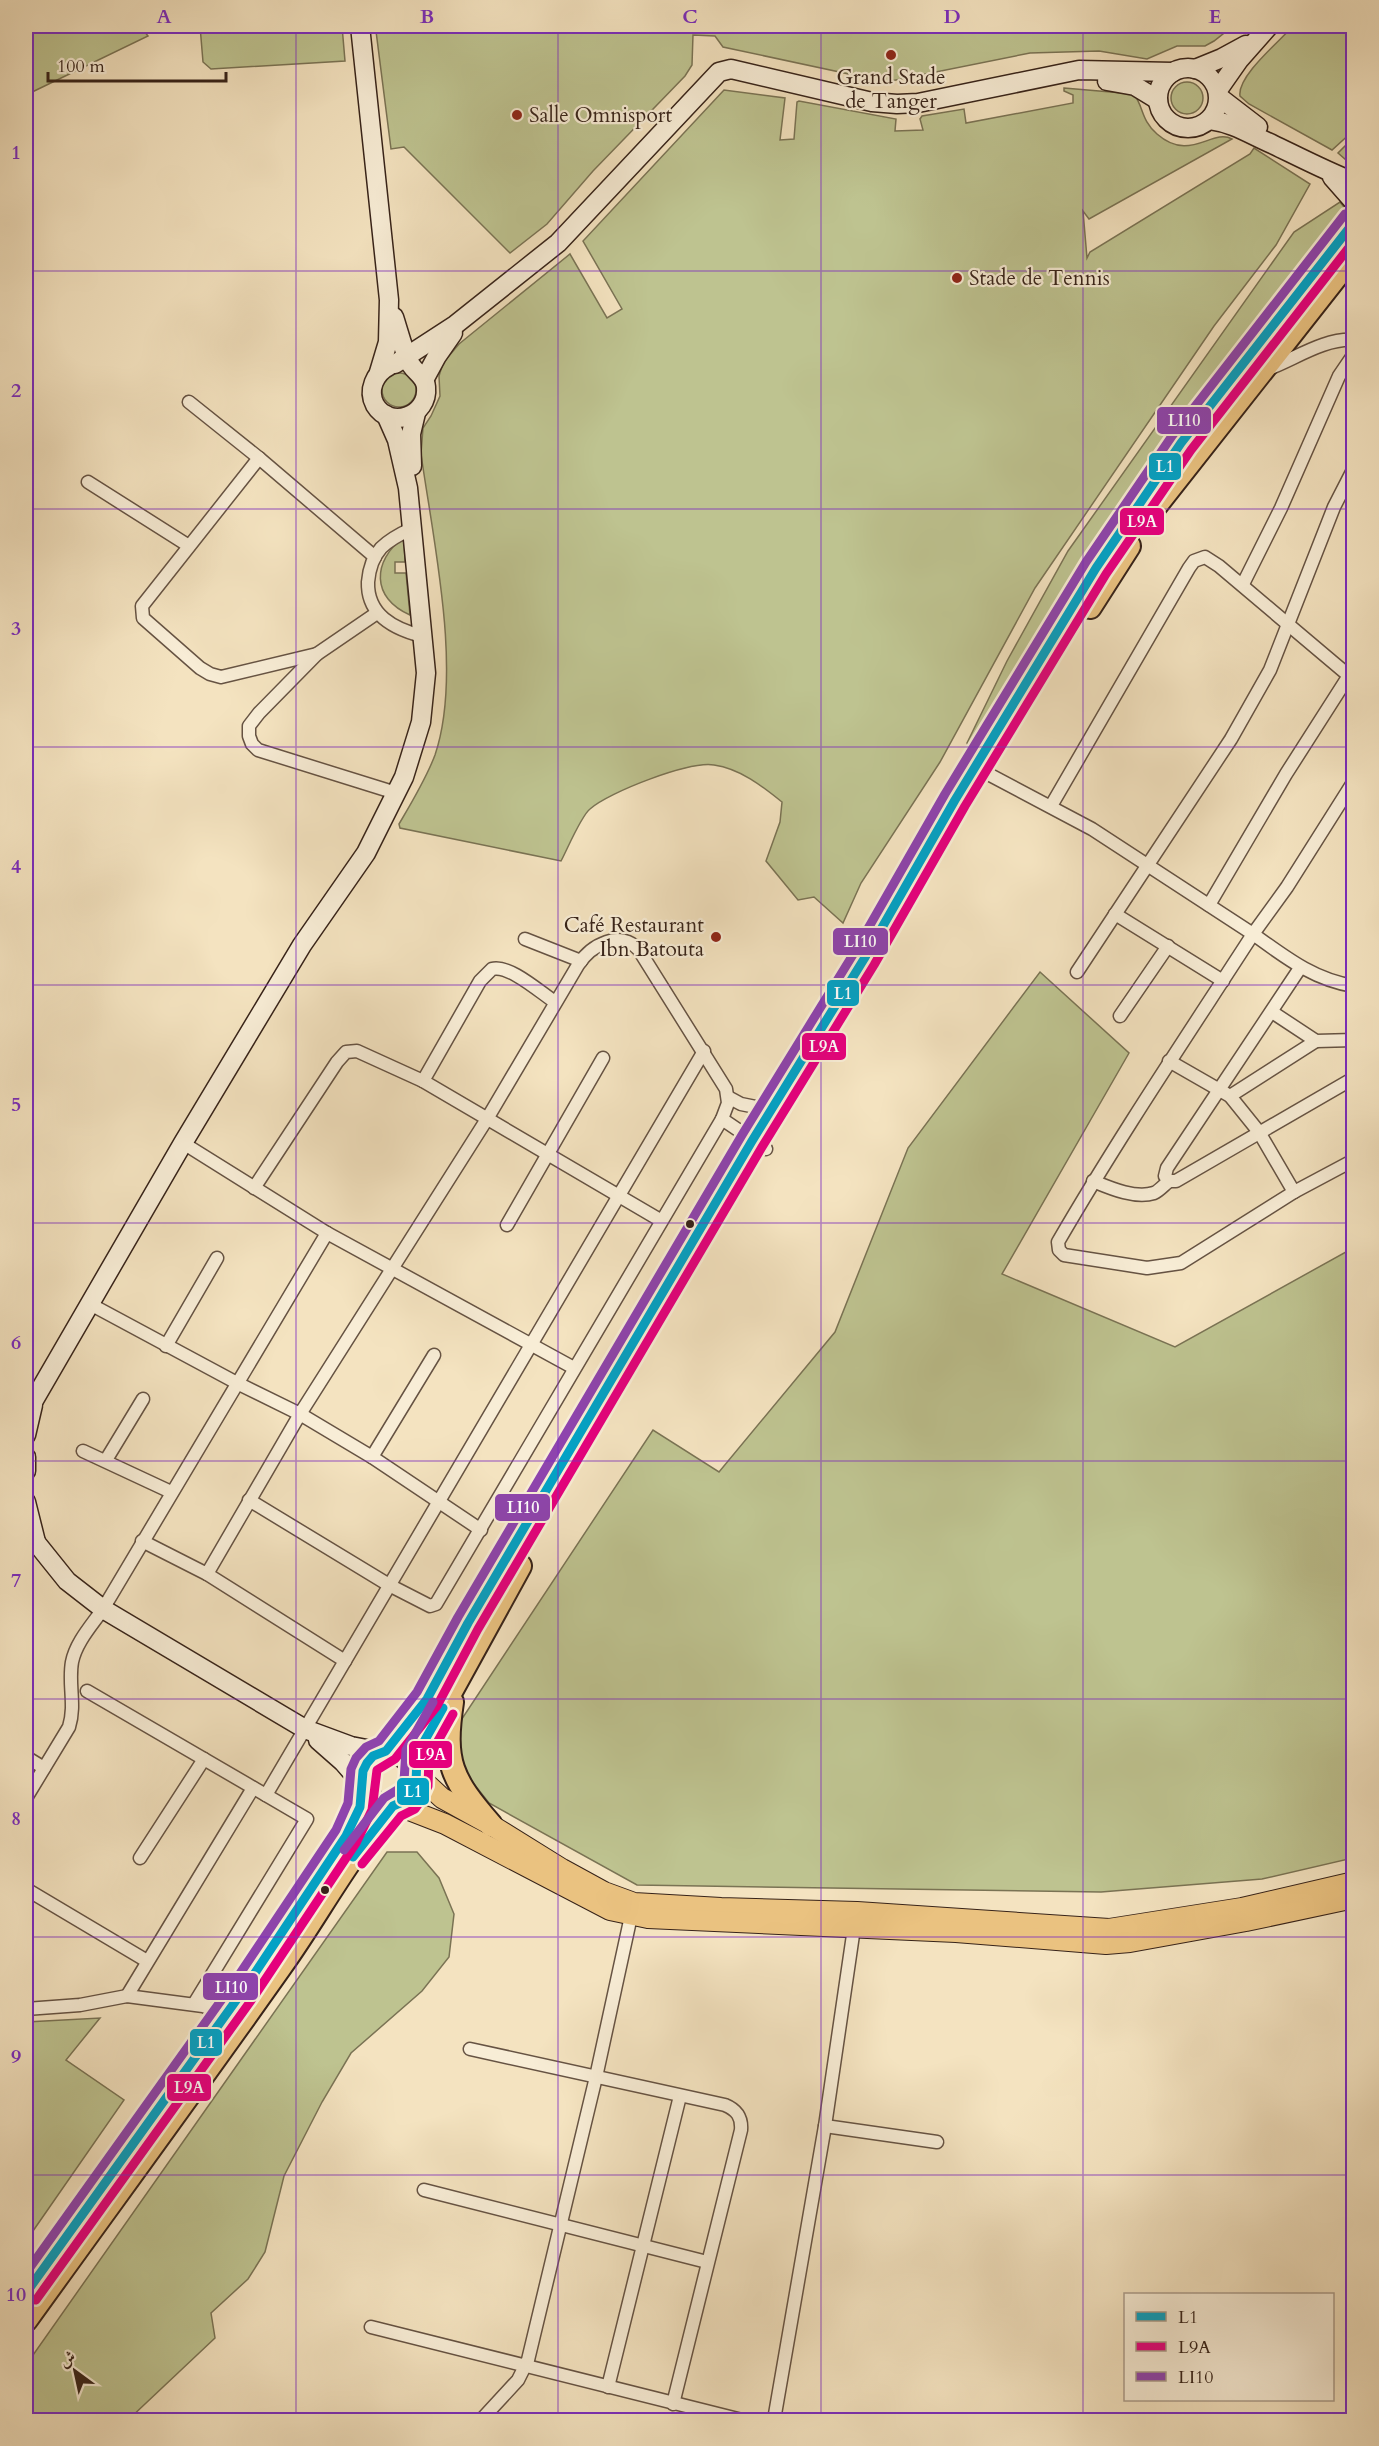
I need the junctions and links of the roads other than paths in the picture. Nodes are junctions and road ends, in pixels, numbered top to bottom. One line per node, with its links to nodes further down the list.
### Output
1 (360, 26): 15 (street)
2 (1263, 32): 3 (street); 6 (street)
3 (1195, 69): 4 (street); 6 (street)
4 (1173, 72): 5 (street); 7 (street)
5 (1061, 74): 7 (street); 16 (street)
6 (1218, 94): 8 (street); 9 (street)
7 (1158, 100): 8 (street)
8 (1210, 120): 9 (street)
9 (1288, 150): 10 (street)
10 (1323, 170): 11 (street); 12 (street)
11 (1353, 182)
12 (1353, 202)
13 (1353, 221): 37 (highway)
14 (1353, 254): 20 (highway)
15 (389, 300): 19 (street); 19 (street)
16 (470, 313): 19 (street); 19 (street)
17 (1353, 340): 20 (street)
18 (1353, 354): 31 (street)
19 (404, 368): 22 (street); 23 (street)
20 (1260, 372): 37 (highway)
21 (189, 402): 24 (street)
22 (416, 413): 23 (street); 27 (street)
23 (386, 415): 27 (street)
24 (259, 458): 29 (street); 30 (street)
25 (1353, 468): 33 (street)
26 (88, 482): 29 (street)
27 (408, 488): 28 (street)
28 (413, 528): 30 (street); 34 (street)
29 (189, 546): 35 (street)
30 (375, 557): 32 (street)
31 (1243, 584): 33 (street); 40 (street)
32 (376, 613): 34 (street); 35 (street)
33 (1290, 626): 36 (street); 41 (street)
34 (422, 636): 39 (street)
35 (317, 654): 39 (street)
36 (1351, 678): 42 (street)
37 (982, 770): 40 (street); 64 (highway); 69 (highway)
38 (1353, 781): 44 (street)
39 (396, 793): 68 (street)
40 (1050, 806): 41 (street)
41 (1148, 864): 42 (street); 43 (street)
42 (1209, 905): 44 (street)
43 (1115, 914): 46 (street); 49 (street)
44 (1253, 934): 48 (street); 50 (street)
45 (525, 939): 47 (street)
46 (1168, 946): 50 (street); 54 (street)
47 (580, 961): 52 (street); 57 (street)
48 (1300, 968): 51 (street); 53 (street)
49 (1077, 972)
50 (1223, 981): 59 (street)
51 (1353, 986)
52 (555, 1002): 61 (street); 65 (street)
53 (1272, 1012): 56 (street); 62 (street)
54 (1120, 1016)
55 (1353, 1040): 56 (street)
56 (1316, 1041): 62 (street)
57 (704, 1051): 63 (street); 76 (street)
58 (603, 1058): 70 (street)
59 (1169, 1061): 62 (street); 72 (street)
60 (1353, 1078): 67 (street)
61 (423, 1081): 65 (street); 74 (street)
62 (1224, 1093): 67 (street); 73 (street)
63 (728, 1097): 64 (street); 66 (street)
64 (771, 1110): 69 (highway)
65 (487, 1119): 70 (street); 81 (street)
66 (722, 1119): 69 (street); 77 (street)
67 (1259, 1132): 73 (street); 75 (street)
68 (183, 1143): 74 (street); 82 (street)
69 (759, 1145): 108 (highway); 111 (highway)
70 (547, 1153): 76 (street); 78 (street)
71 (1353, 1160): 75 (street)
72 (1093, 1181): 73 (street); 75 (street)
73 (1169, 1181)
74 (254, 1188): 79 (street)
75 (1294, 1192)
76 (617, 1197): 77 (street); 84 (street)
77 (660, 1220): 86 (street)
78 (507, 1226)
79 (327, 1233): 81 (street); 87 (street)
80 (218, 1258): 83 (street)
81 (394, 1269): 84 (street); 90 (street)
82 (90, 1304): 83 (street); 89 (street)
83 (166, 1346): 87 (street)
84 (530, 1346): 86 (street); 100 (street)
85 (434, 1355): 93 (street)
86 (574, 1368): 101 (street)
87 (237, 1383): 90 (street); 97 (street)
88 (143, 1399): 95 (street)
89 (29, 1410): 91 (street)
90 (300, 1414): 93 (street); 98 (street)
91 (26, 1435)
92 (82, 1451): 95 (street)
93 (372, 1457): 100 (street)
94 (26, 1458): 96 (street)
95 (106, 1461): 97 (street)
96 (26, 1471)
97 (171, 1492): 103 (street)
98 (249, 1500): 104 (street); 105 (street)
99 (26, 1502): 102 (street)
100 (438, 1503): 101 (street); 105 (street)
101 (481, 1530): 105 (street)
102 (31, 1537): 106 (street)
103 (142, 1541): 104 (street); 106 (street)
104 (207, 1574): 107 (street)
105 (390, 1585): 107 (street)
106 (103, 1609): 110 (street); 114 (street)
107 (345, 1661): 110 (street)
108 (454, 1689): 115 (highway); 121 (highway)
109 (87, 1691): 113 (street)
110 (305, 1729): 111 (street); 116 (street); 118 (street)
111 (384, 1752): 115 (highway); 116 (highway)
112 (26, 1757): 114 (street)
113 (204, 1759): 117 (street); 122 (street)
114 (44, 1768): 119 (street)
115 (416, 1773): 120 (highway); 121 (main road)
116 (363, 1786): 120 (highway); 132 (highway)
117 (253, 1788): 118 (street); 128 (street)
118 (266, 1795): 130 (street)
119 (26, 1798)
120 (395, 1805): 126 (main road); 132 (highway)
121 (491, 1825): 123 (main road)
122 (140, 1858)
123 (1353, 1882)
124 (26, 1889): 128 (street)
125 (1353, 1898): 127 (main road)
126 (631, 1916): 127 (main road); 134 (street)
127 (854, 1928): 136 (street)
128 (147, 1961): 129 (street)
129 (127, 1996): 130 (street); 131 (street)
130 (194, 2004): 132 (street)
131 (26, 2009)
132 (233, 2017): 142 (highway); 143 (highway)
133 (470, 2049): 134 (street)
134 (596, 2077): 135 (street); 139 (street)
135 (680, 2096): 140 (street); 141 (street)
136 (825, 2126): 137 (street); 150 (street)
137 (937, 2142)
138 (424, 2190): 139 (street)
139 (562, 2225): 140 (street); 145 (street)
140 (643, 2246): 141 (street); 146 (street)
141 (707, 2262): 147 (street)
142 (26, 2293)
143 (26, 2320)
144 (371, 2327): 145 (street)
145 (526, 2366): 146 (street); 148 (street)
146 (608, 2386): 147 (street)
147 (673, 2404): 149 (street)
148 (480, 2421)
149 (742, 2421)
150 (774, 2421)

